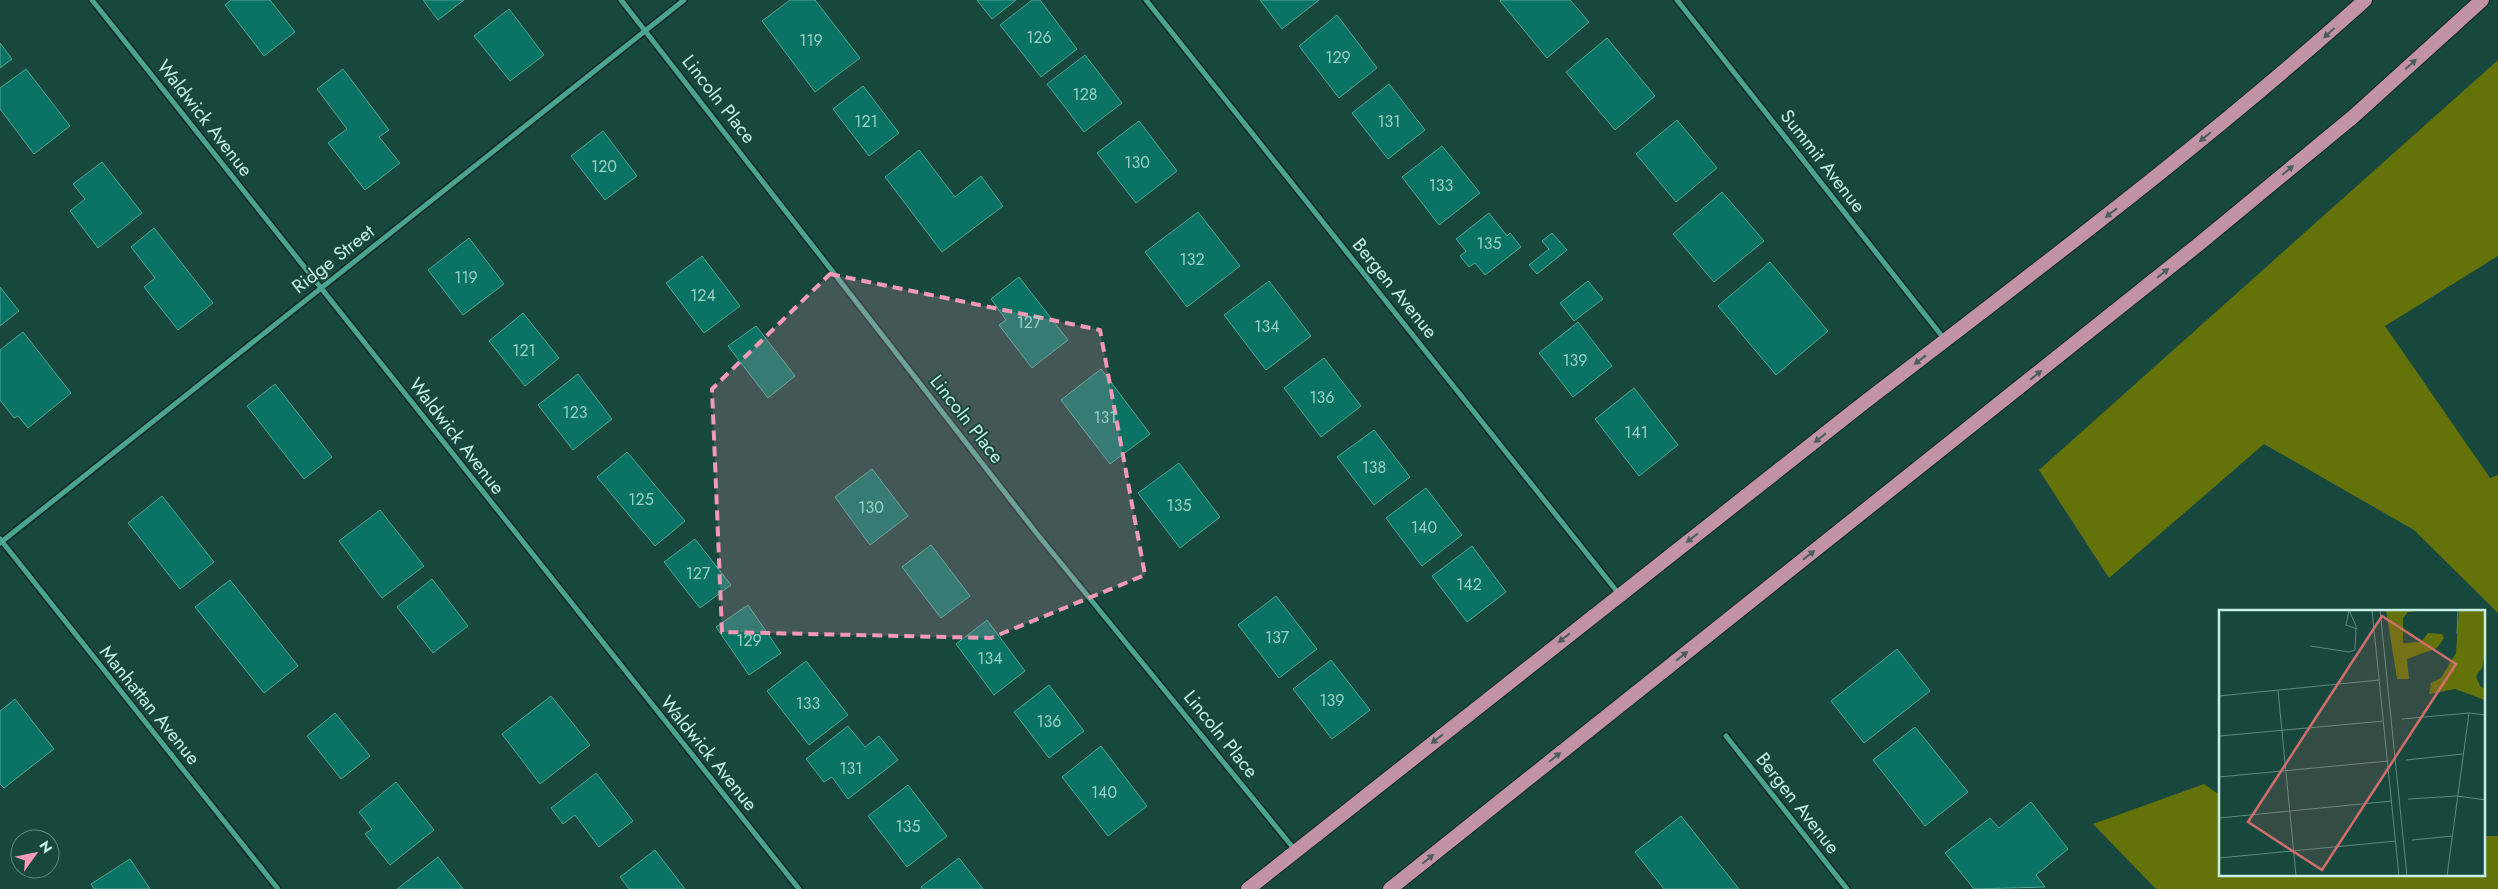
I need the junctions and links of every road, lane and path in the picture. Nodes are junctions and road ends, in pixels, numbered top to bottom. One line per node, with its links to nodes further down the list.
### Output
1 (92, 0): 9 (street, Waldwick Avenue)
2 (621, 0): 8 (street, Lincoln Place)
3 (684, 0): 8 (street, Ridge Street)
4 (1146, 0): 12 (street, Bergen Avenue)
5 (1677, 0): 10 (street, Summit Avenue)
6 (2365, 0): 10 (highway, one-way to 10)
7 (2482, 0): 18 (highway, one-way to 7)
8 (646, 30): 9 (street, Ridge Street); 14 (street, Lincoln Place)
9 (320, 288): 11 (street, Ridge Street); 16 (street, Waldwick Avenue)
10 (1945, 341): 12 (highway, one-way to 12)
11 (1, 541): 15 (street, Manhattan Avenue)
12 (1619, 594): 14 (highway, one-way to 14)
13 (1726, 736): 19 (street, Bergen Avenue)
14 (1296, 851): 17 (highway)
15 (278, 889)
16 (799, 889)
17 (1248, 889)
18 (1390, 889)
19 (1847, 889)

